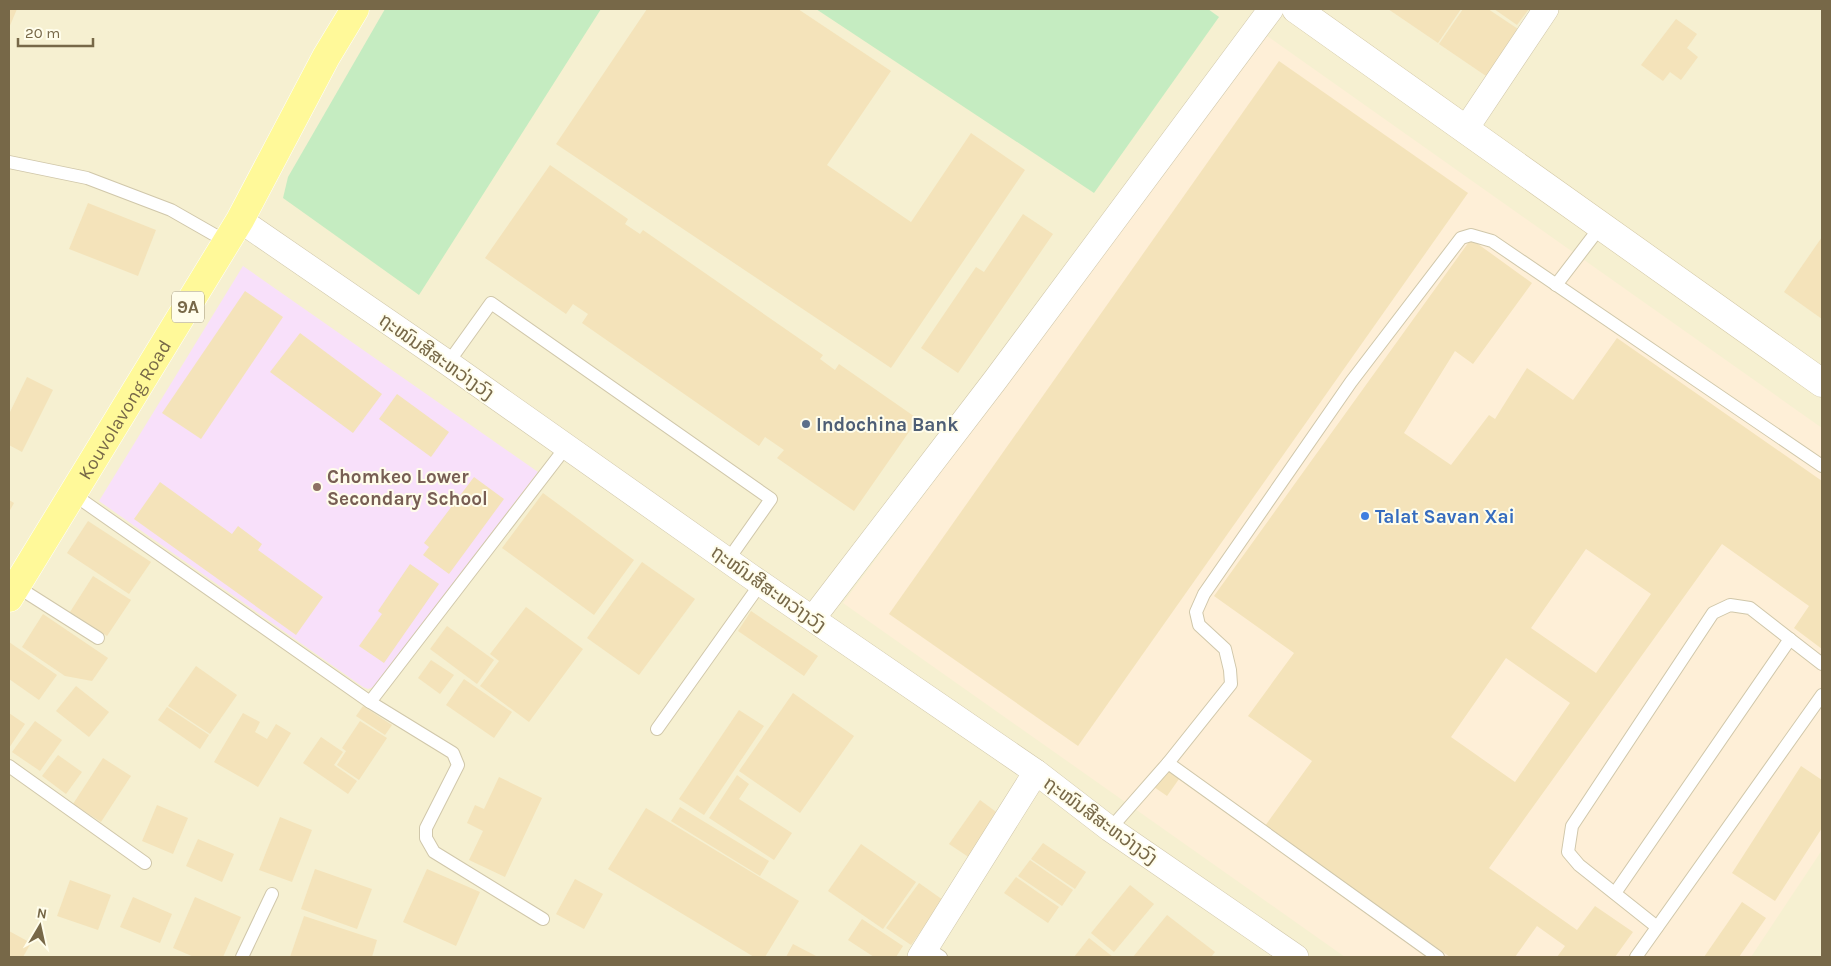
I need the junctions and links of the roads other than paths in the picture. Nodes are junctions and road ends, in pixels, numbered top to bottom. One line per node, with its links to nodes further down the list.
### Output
1 (355, 9): 8 (main road, Kouvolavong Road / 9A)
2 (1271, 9): 18 (street)
3 (1296, 9): 5 (street)
4 (1546, 9): 5 (street)
5 (1466, 130): 7 (street)
6 (9, 162): 8 (lane)
7 (1601, 226): 9 (lane); 11 (street)
8 (234, 231): 10 (street, ຖະໜົນສີສະຫວ່າງວົງ); 14 (main road, Kouvolavong Road / 9A)
9 (1556, 285): 13 (lane); 25 (lane)
10 (448, 363): 12 (street, ຖະໜົນສີສະຫວ່າງວົງ); 15 (lane)
11 (1822, 383)
12 (566, 447): 15 (street, ຖະໜົນສີສະຫວ່າງວົງ); 23 (lane)
13 (1822, 466)
14 (73, 494): 17 (main road, Kouvolavong Road / 9A); 23 (lane)
15 (728, 560): 16 (street, ຖະໜົນສີສະຫວ່າງວົງ)
16 (761, 584): 18 (street, ຖະໜົນສີສະຫວ່າງວົງ); 24 (lane)
17 (13, 592): 19 (lane)
18 (812, 618): 27 (street, ຖະໜົນສີສະຫວ່າງວົງ)
19 (98, 638)
20 (1790, 639): 21 (lane); 30 (lane); 30 (lane)
21 (1822, 664)
22 (1822, 695): 33 (lane)
23 (370, 702): 32 (lane)
24 (657, 730)
25 (1168, 763): 28 (lane); 38 (lane)
26 (9, 766): 29 (lane)
27 (1036, 772): 28 (street, ຖະໜົນສີສະຫວ່າງວົງ); 35 (street)
28 (1110, 829): 34 (street, ຖະໜົນສີສະຫວ່າງວົງ)
29 (145, 863)
30 (1615, 893): 33 (lane)
31 (272, 894): 36 (lane)
32 (543, 919)
33 (1657, 927): 39 (lane)
34 (1269, 950): 37 (street, ຖະໜົນສີສະຫວ່າງວົງ)
35 (929, 954)
36 (242, 957)
37 (1296, 957)
38 (1438, 957)
39 (1636, 957)

